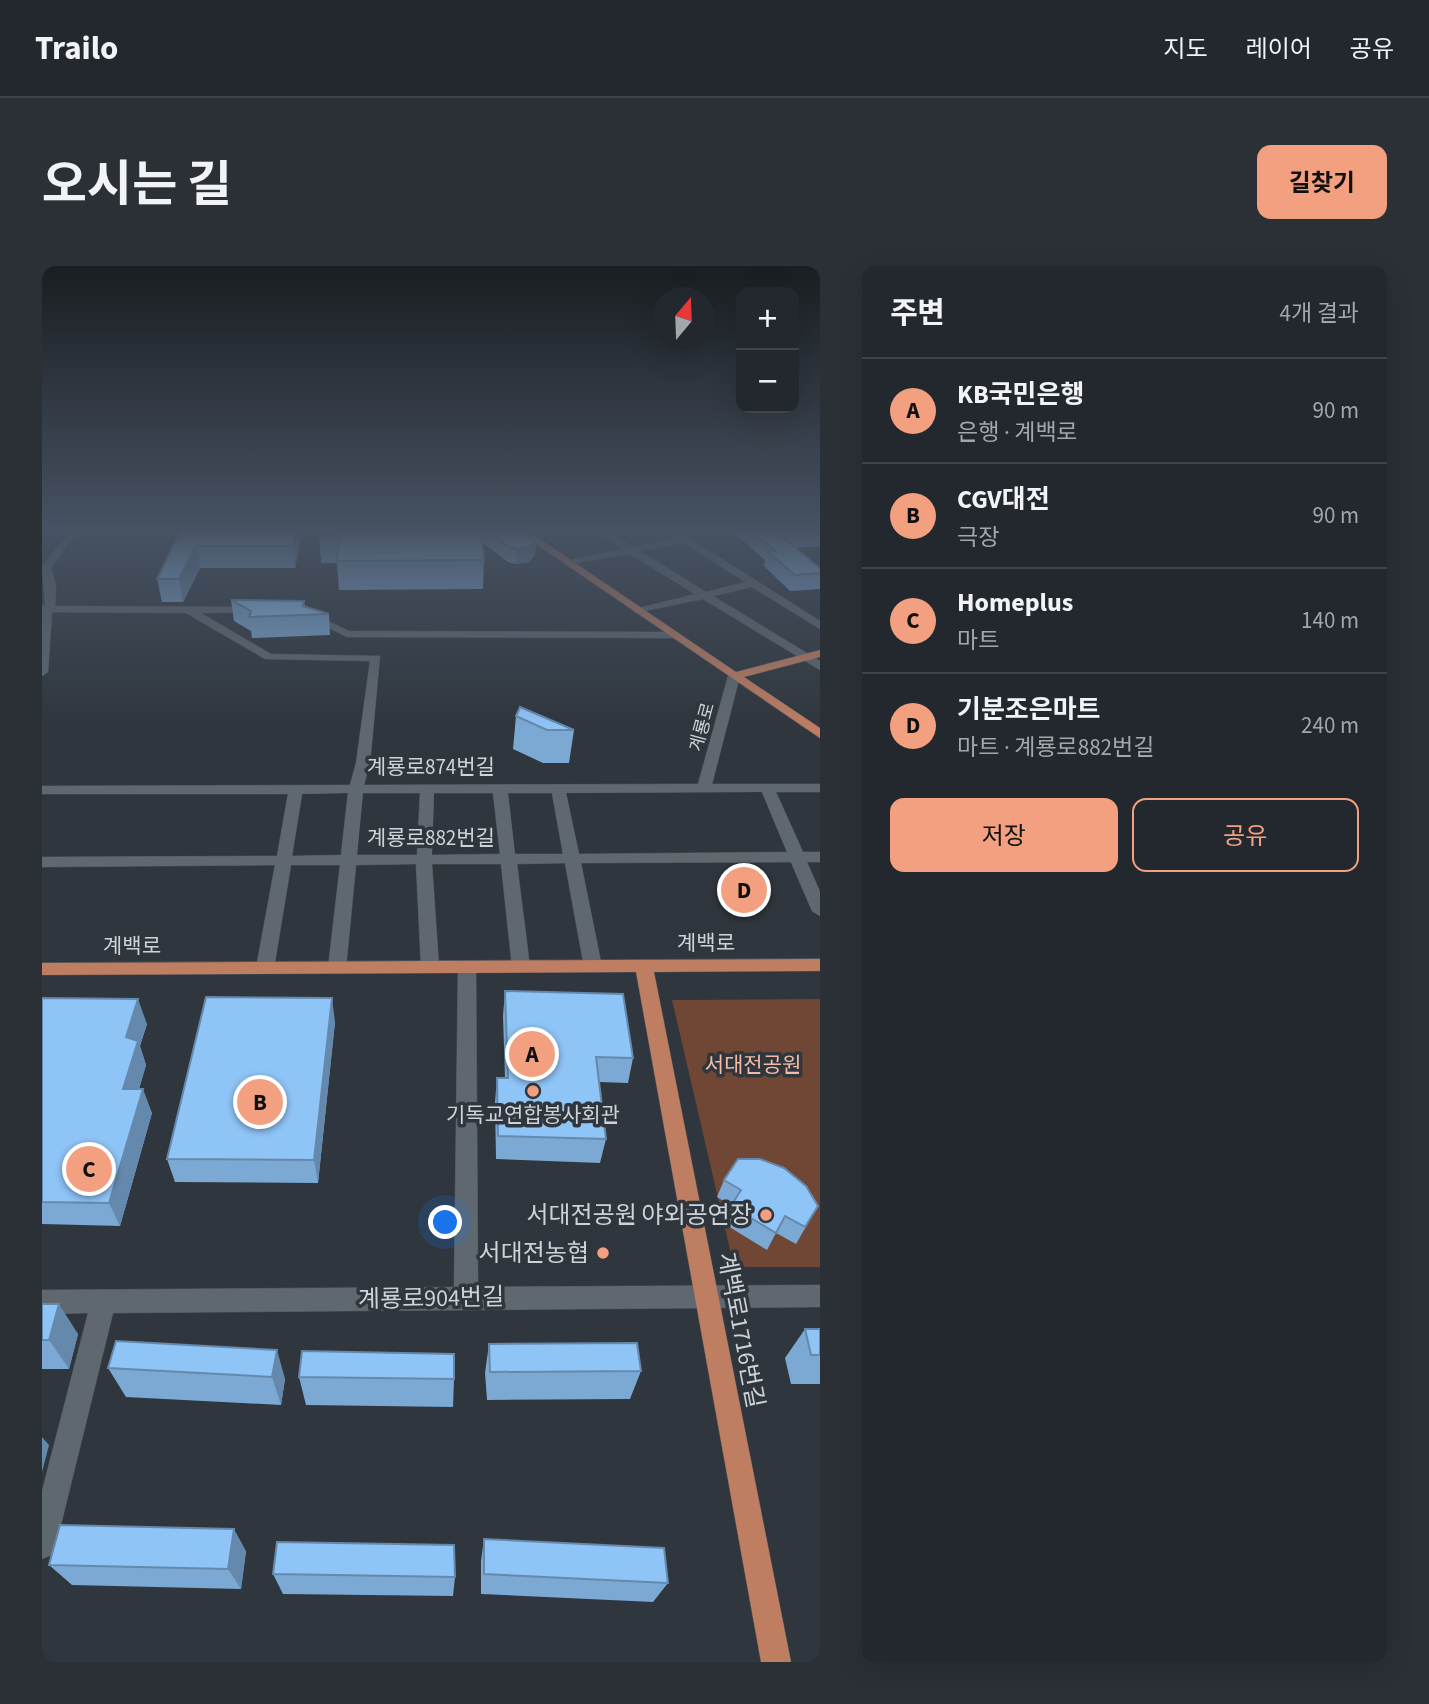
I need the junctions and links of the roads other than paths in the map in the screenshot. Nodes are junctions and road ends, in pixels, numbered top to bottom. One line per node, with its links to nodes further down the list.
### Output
1 (617, 596): 9 (main road)
2 (699, 596): 9 (street)
3 (706, 596): 13 (street)
4 (774, 596): 10 (street)
5 (46, 609): 8 (street); 15 (street)
6 (273, 610): 8 (street)
7 (301, 610): 11 (street)
8 (189, 611): 25 (street)
9 (639, 611): 11 (main road)
10 (820, 626)
11 (675, 635): 16 (main road)
12 (820, 653): 13 (main road)
13 (807, 657): 14 (street); 16 (main road)
14 (820, 666)
15 (42, 672)
16 (734, 676): 17 (main road); 18 (street, 계룡로)
17 (820, 734)
18 (704, 787): 19 (street, 계룡로874번길); 22 (street, 계룡로874번길)
19 (767, 787): 23 (street, 계룡로874번길); 27 (street)
20 (427, 788): 21 (street, 계룡로874번길); 25 (street, 계룡로874번길); 33 (street)
21 (500, 788): 22 (street, 계룡로874번길); 30 (street)
22 (558, 788): 29 (street)
23 (820, 788)
24 (296, 789): 25 (street, 계룡로874번길); 26 (street, 계룡로874번길); 31 (street)
25 (356, 789): 32 (street)
26 (42, 790)
27 (799, 857): 28 (street, 계룡로882번길); 29 (street, 계룡로882번길); 35 (street)
28 (820, 857)
29 (570, 858): 30 (street, 계룡로882번길); 40 (street)
30 (508, 859): 33 (street, 계룡로882번길); 39 (street)
31 (285, 860): 32 (street, 계룡로882번길); 34 (street, 계룡로882번길); 42 (street)
32 (349, 860): 33 (street, 계룡로882번길); 43 (street)
33 (424, 860): 37 (street)
34 (42, 862)
35 (820, 911)
36 (820, 965): 41 (main road, 계백로)
37 (430, 967): 38 (main road, 계백로); 43 (main road, 계백로)
38 (467, 967): 39 (main road, 계백로); 46 (street)
39 (521, 967): 40 (main road, 계백로)
40 (593, 967): 41 (main road, 계백로)
41 (644, 967): 47 (main road, 계백로1716번길)
42 (265, 968): 43 (main road, 계백로); 44 (main road, 계백로)
43 (337, 968)
44 (42, 969)
45 (820, 1296): 47 (street, 계룡로904번길)
46 (466, 1297): 47 (street, 계룡로904번길); 49 (street, 계룡로904번길)
47 (707, 1298): 51 (main road, 계백로1716번길)
48 (42, 1302): 49 (street, 계룡로904번길)
49 (103, 1303): 50 (street)
50 (42, 1545)
51 (776, 1662)

